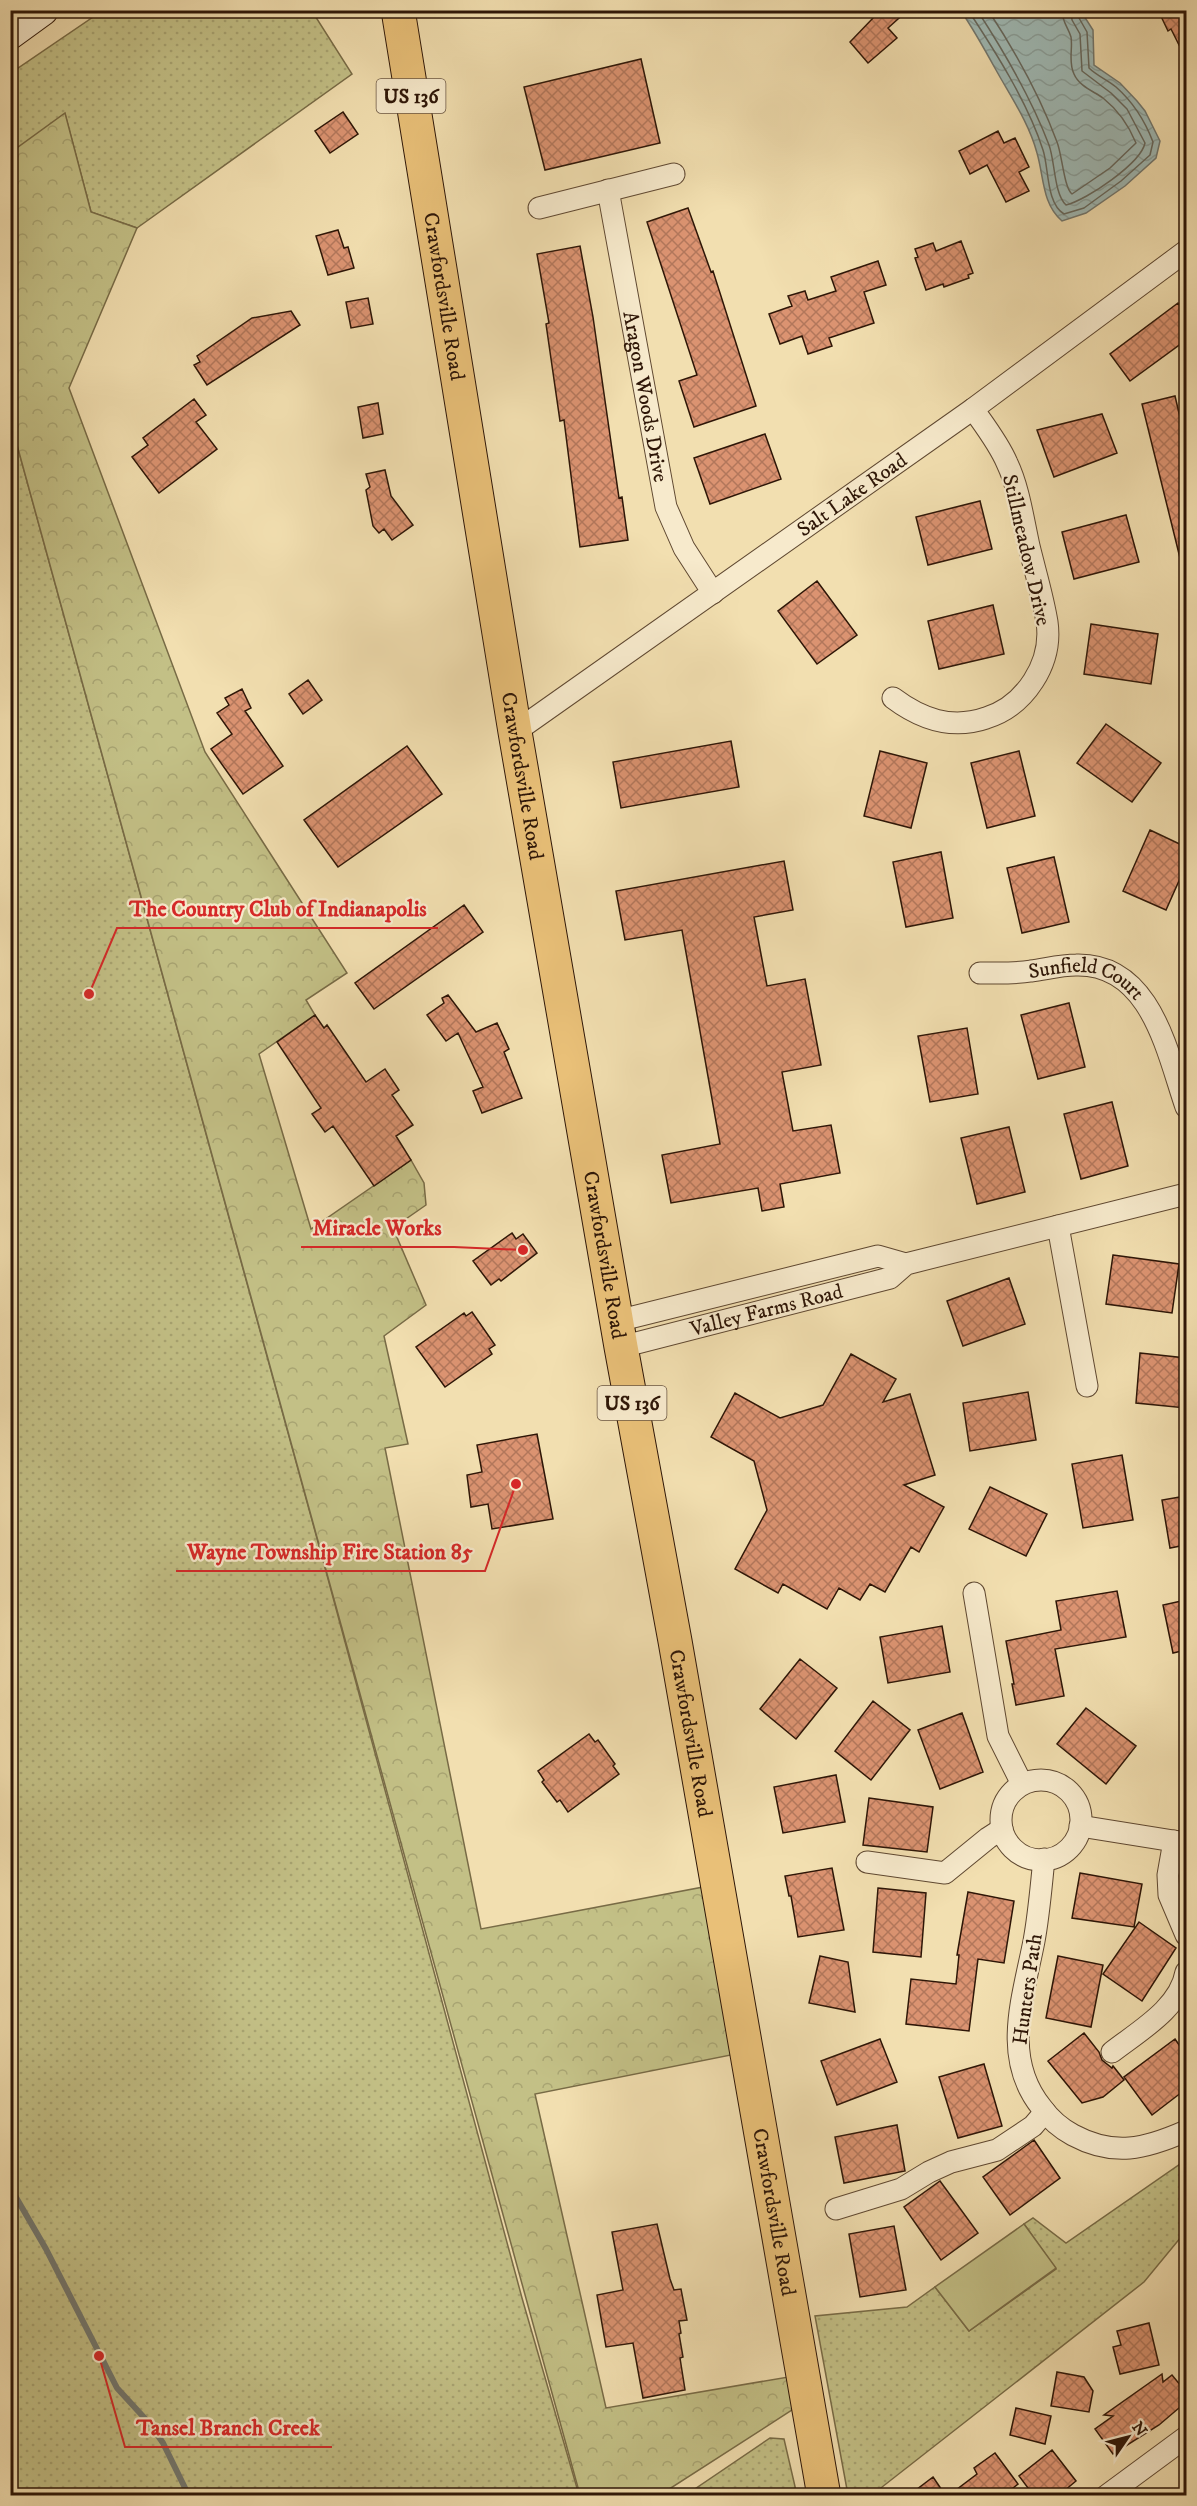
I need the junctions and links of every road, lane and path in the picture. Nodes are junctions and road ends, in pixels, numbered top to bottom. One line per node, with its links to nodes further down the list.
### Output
1 (43, 10): 3 (main road)
2 (398, 10): 11 (main road, Crawfordsville Road / US 136)
3 (10, 34)
4 (674, 174): 5 (street)
5 (608, 190): 6 (street); 9 (street, Aragon Woods Drive)
6 (539, 208)
7 (1186, 252): 8 (street, Salt Lake Road)
8 (973, 409): 9 (street, Salt Lake Road); 10 (street, Stillmeadow Drive)
9 (713, 593): 11 (street, Salt Lake Road)
10 (892, 698)
11 (515, 732): 16 (main road, Crawfordsville Road / US 136)
12 (980, 973): 13 (street, Sunfield Court)
13 (1186, 1107)
14 (1186, 1194): 15 (street, Valley Farms Road)
15 (1058, 1226): 16 (street, Valley Farms Road); 17 (street)
16 (619, 1334): 32 (main road, Crawfordsville Road / US 136)
17 (1088, 1386)
18 (974, 1593): 19 (street)
19 (1023, 1784): 20 (street); 21 (street)
20 (1080, 1826): 22 (street); 23 (street)
21 (1002, 1829): 23 (street); 24 (street)
22 (1180, 1842): 25 (street)
23 (1044, 1859): 28 (street, Hunters Path)
24 (867, 1862)
25 (1186, 1935)
26 (1186, 1972): 27 (street)
27 (1112, 2052)
28 (1045, 2112): 29 (street, Hunters Path); 30 (street)
29 (1186, 2131)
30 (836, 2209)
31 (1186, 2437): 33 (street)
32 (824, 2496)
33 (1106, 2496)

